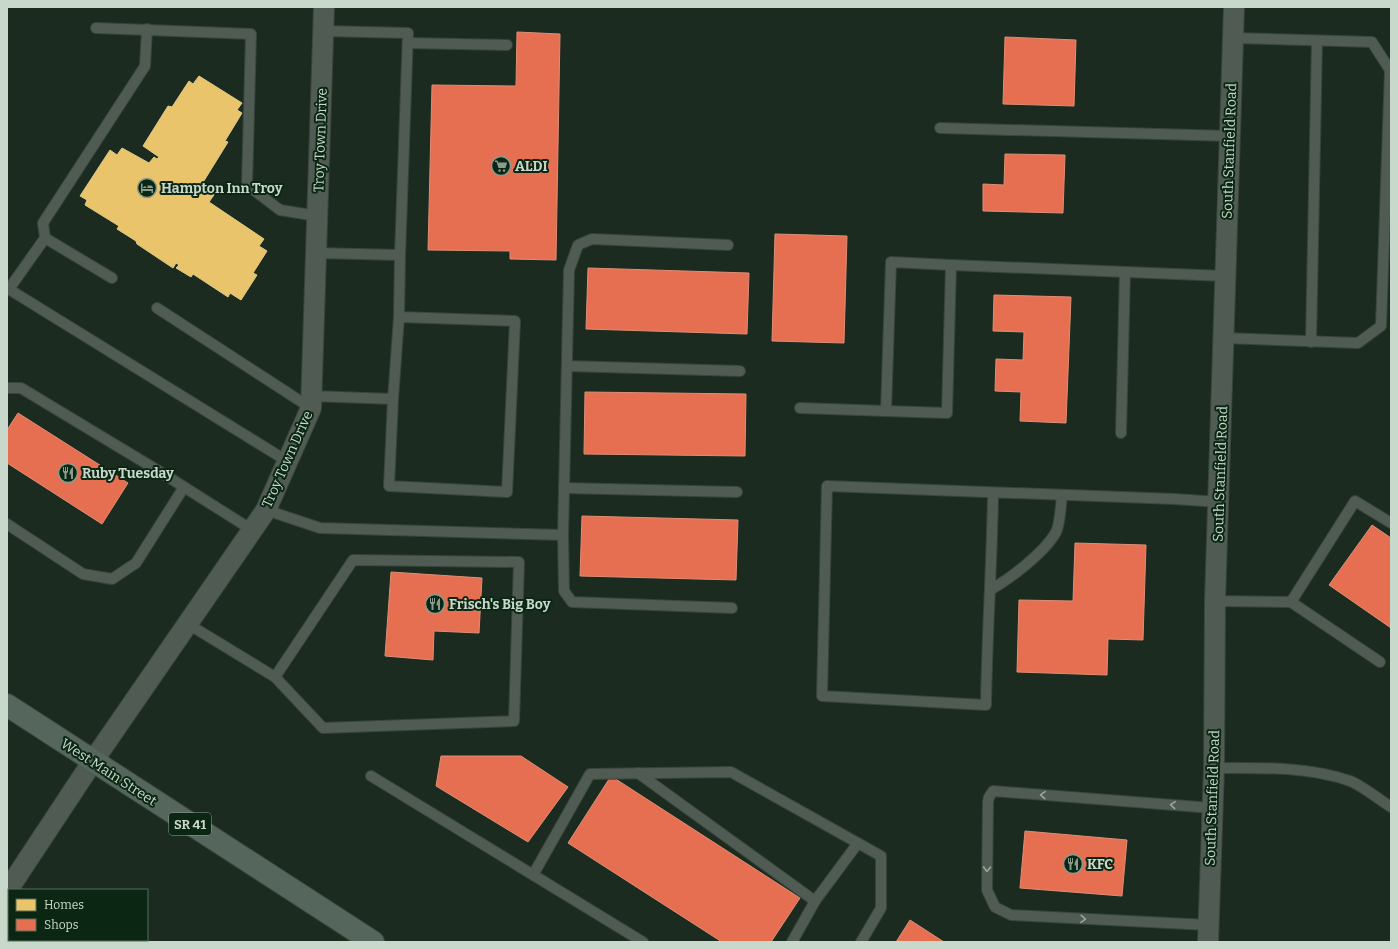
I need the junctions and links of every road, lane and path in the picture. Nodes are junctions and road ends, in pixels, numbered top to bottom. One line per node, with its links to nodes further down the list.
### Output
1 (324, 7): 5 (street, Troy Town Drive)
2 (1234, 7): 6 (street, South Stanfield Road)
3 (96, 28): 4 (lane)
4 (147, 30): 12 (lane); 13 (lane)
5 (324, 31): 8 (lane); 12 (street, Troy Town Drive)
6 (1233, 38): 7 (lane); 11 (street, South Stanfield Road)
7 (1317, 41): 25 (lane); 25 (lane)
8 (408, 43): 9 (lane); 16 (lane)
9 (507, 45)
10 (940, 128): 11 (lane)
11 (1230, 136): 19 (street, South Stanfield Road)
12 (317, 216): 15 (street, Troy Town Drive)
13 (45, 238): 20 (lane); 21 (lane)
14 (728, 244): 26 (lane)
15 (316, 253): 16 (lane); 30 (street, Troy Town Drive)
16 (400, 256): 23 (lane)
17 (951, 265): 18 (lane); 32 (lane); 32 (lane)
18 (1125, 272): 19 (lane); 33 (lane)
19 (1225, 276): 24 (street, South Stanfield Road)
20 (112, 278)
21 (8, 289): 34 (lane)
22 (157, 308): 30 (lane)
23 (399, 317): 29 (lane); 29 (lane)
24 (1224, 338): 25 (lane); 40 (street, South Stanfield Road)
25 (1311, 342)
26 (567, 366): 27 (lane); 36 (lane)
27 (740, 371)
28 (7, 388): 35 (lane)
29 (393, 399): 30 (lane)
30 (311, 402): 34 (street, Troy Town Drive)
31 (800, 408): 32 (lane)
32 (886, 411)
33 (1121, 433)
34 (287, 461): 41 (street, Troy Town Drive)
35 (184, 487): 43 (lane); 44 (lane)
36 (564, 488): 37 (lane); 45 (lane)
37 (737, 492)
38 (993, 493): 39 (lane); 46 (lane); 46 (lane)
39 (1062, 495): 40 (lane); 46 (lane)
40 (1219, 502): 47 (street, South Stanfield Road)
41 (266, 510): 44 (street, Troy Town Drive); 45 (lane)
42 (1391, 523): 48 (lane)
43 (7, 524)
44 (252, 530): 50 (street, Troy Town Drive)
45 (563, 535): 49 (lane)
46 (990, 590)
47 (1215, 601): 48 (lane); 55 (street, South Stanfield Road)
48 (1291, 602): 51 (lane)
49 (732, 608)
50 (188, 624): 52 (lane); 54 (street, Troy Town Drive)
51 (1380, 662)
52 (276, 678): 52 (lane)
53 (7, 705): 54 (main road, West Main Street / SR 41)
54 (93, 761): 62 (street, Troy Town Drive); 65 (main road, West Main Street / SR 41)
55 (1214, 768): 58 (lane); 59 (street, South Stanfield Road)
56 (638, 773): 60 (lane); 61 (lane); 63 (lane)
57 (371, 776): 61 (lane)
58 (1391, 807)
59 (1212, 808): 64 (street, South Stanfield Road); 64 (lane, one-way to 64)
60 (858, 843): 63 (lane); 68 (lane)
61 (533, 875): 66 (lane)
62 (8, 889)
63 (815, 901): 67 (lane)
64 (1208, 934)
65 (373, 942)
66 (643, 942)
67 (792, 942)
68 (861, 942)

